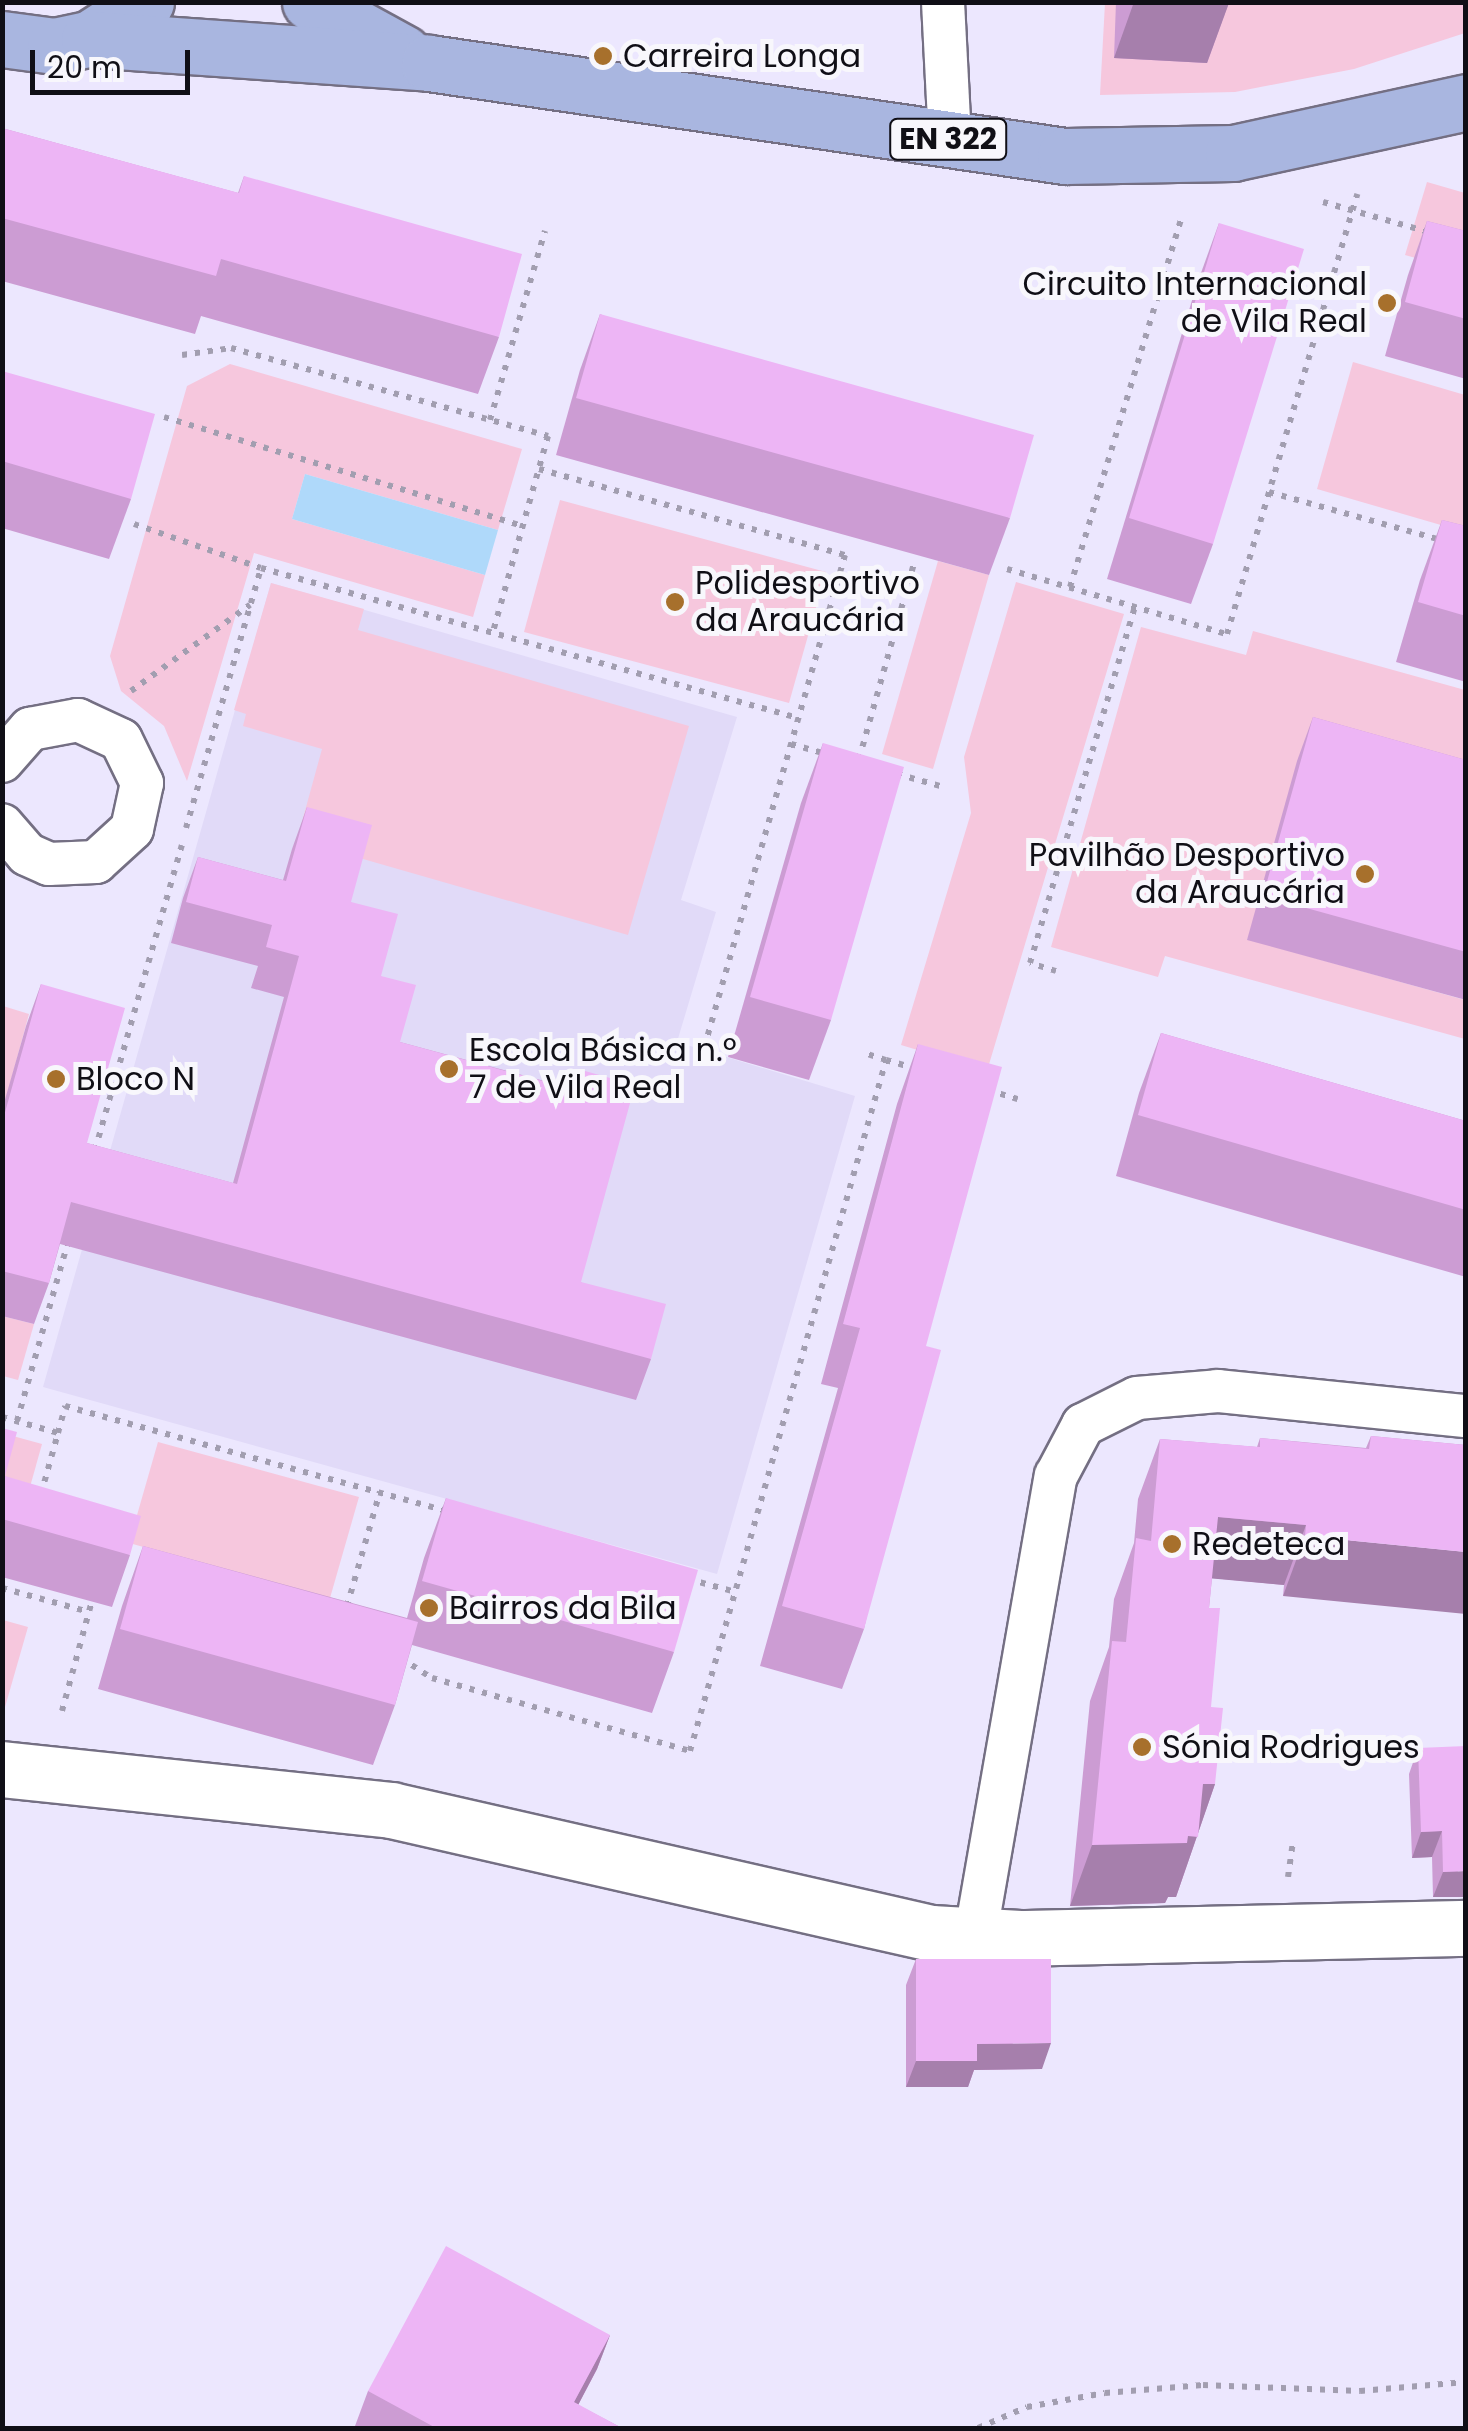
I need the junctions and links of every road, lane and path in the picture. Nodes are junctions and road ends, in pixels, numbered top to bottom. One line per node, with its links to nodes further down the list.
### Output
1 (146, 2): 4 (main road, EN 322)
2 (310, 2): 6 (main road, EN 322)
3 (944, 2): 8 (street)
4 (89, 39): 5 (main road, EN 322); 6 (main road, EN 322)
5 (2, 40)
6 (429, 63): 8 (main road, EN 322)
7 (1466, 102): 8 (main road, EN 322)
8 (950, 139)
9 (1356, 194): 11 (path)
10 (1323, 202): 11 (path)
11 (1352, 210): 14 (path); 19 (path)
12 (1180, 220): 26 (path)
13 (545, 231): 17 (path)
14 (1446, 237)
15 (182, 355): 17 (path)
16 (164, 417): 21 (path)
17 (490, 420): 18 (path)
18 (539, 469): 21 (path); 31 (path)
19 (1269, 492): 22 (path); 28 (path)
20 (134, 524): 24 (path)
21 (523, 526): 29 (path)
22 (1448, 542)
23 (914, 563): 34 (path)
24 (261, 568): 27 (path); 29 (path)
25 (1007, 569): 26 (path)
26 (1070, 587): 28 (path)
27 (250, 605): 30 (path); 48 (path)
28 (1135, 606): 41 (path)
29 (493, 632): 31 (path)
30 (126, 694)
31 (798, 718): 32 (path)
32 (791, 744): 34 (path); 42 (path)
33 (2, 760): 38 (street)
34 (858, 763): 35 (path)
35 (876, 768)
36 (892, 772): 37 (path)
37 (944, 787)
38 (2, 825)
39 (2, 936): 40 (path)
40 (2, 947)
41 (1056, 971)
42 (707, 1038)
43 (867, 1054): 44 (path)
44 (886, 1060): 45 (path); 60 (path)
45 (924, 1071)
46 (981, 1088): 47 (path)
47 (1018, 1099)
48 (93, 1155)
49 (72, 1231): 52 (path)
50 (1466, 1416): 69 (street)
51 (2, 1417): 52 (path)
52 (17, 1421): 53 (path)
53 (58, 1432): 54 (path); 55 (path)
54 (380, 1492): 56 (path); 62 (path)
55 (40, 1498)
56 (455, 1513)
57 (680, 1576): 60 (path)
58 (97, 1582): 61 (path)
59 (2, 1588): 61 (path)
60 (736, 1592): 63 (path)
61 (89, 1612): 64 (path)
62 (343, 1620)
63 (388, 1649)
64 (62, 1712)
65 (2, 1769): 69 (street)
66 (1293, 1840): 67 (path)
67 (1287, 1886)
68 (1466, 1928): 69 (street)
69 (975, 1938)
70 (1466, 2382): 71 (path)
71 (978, 2428)

